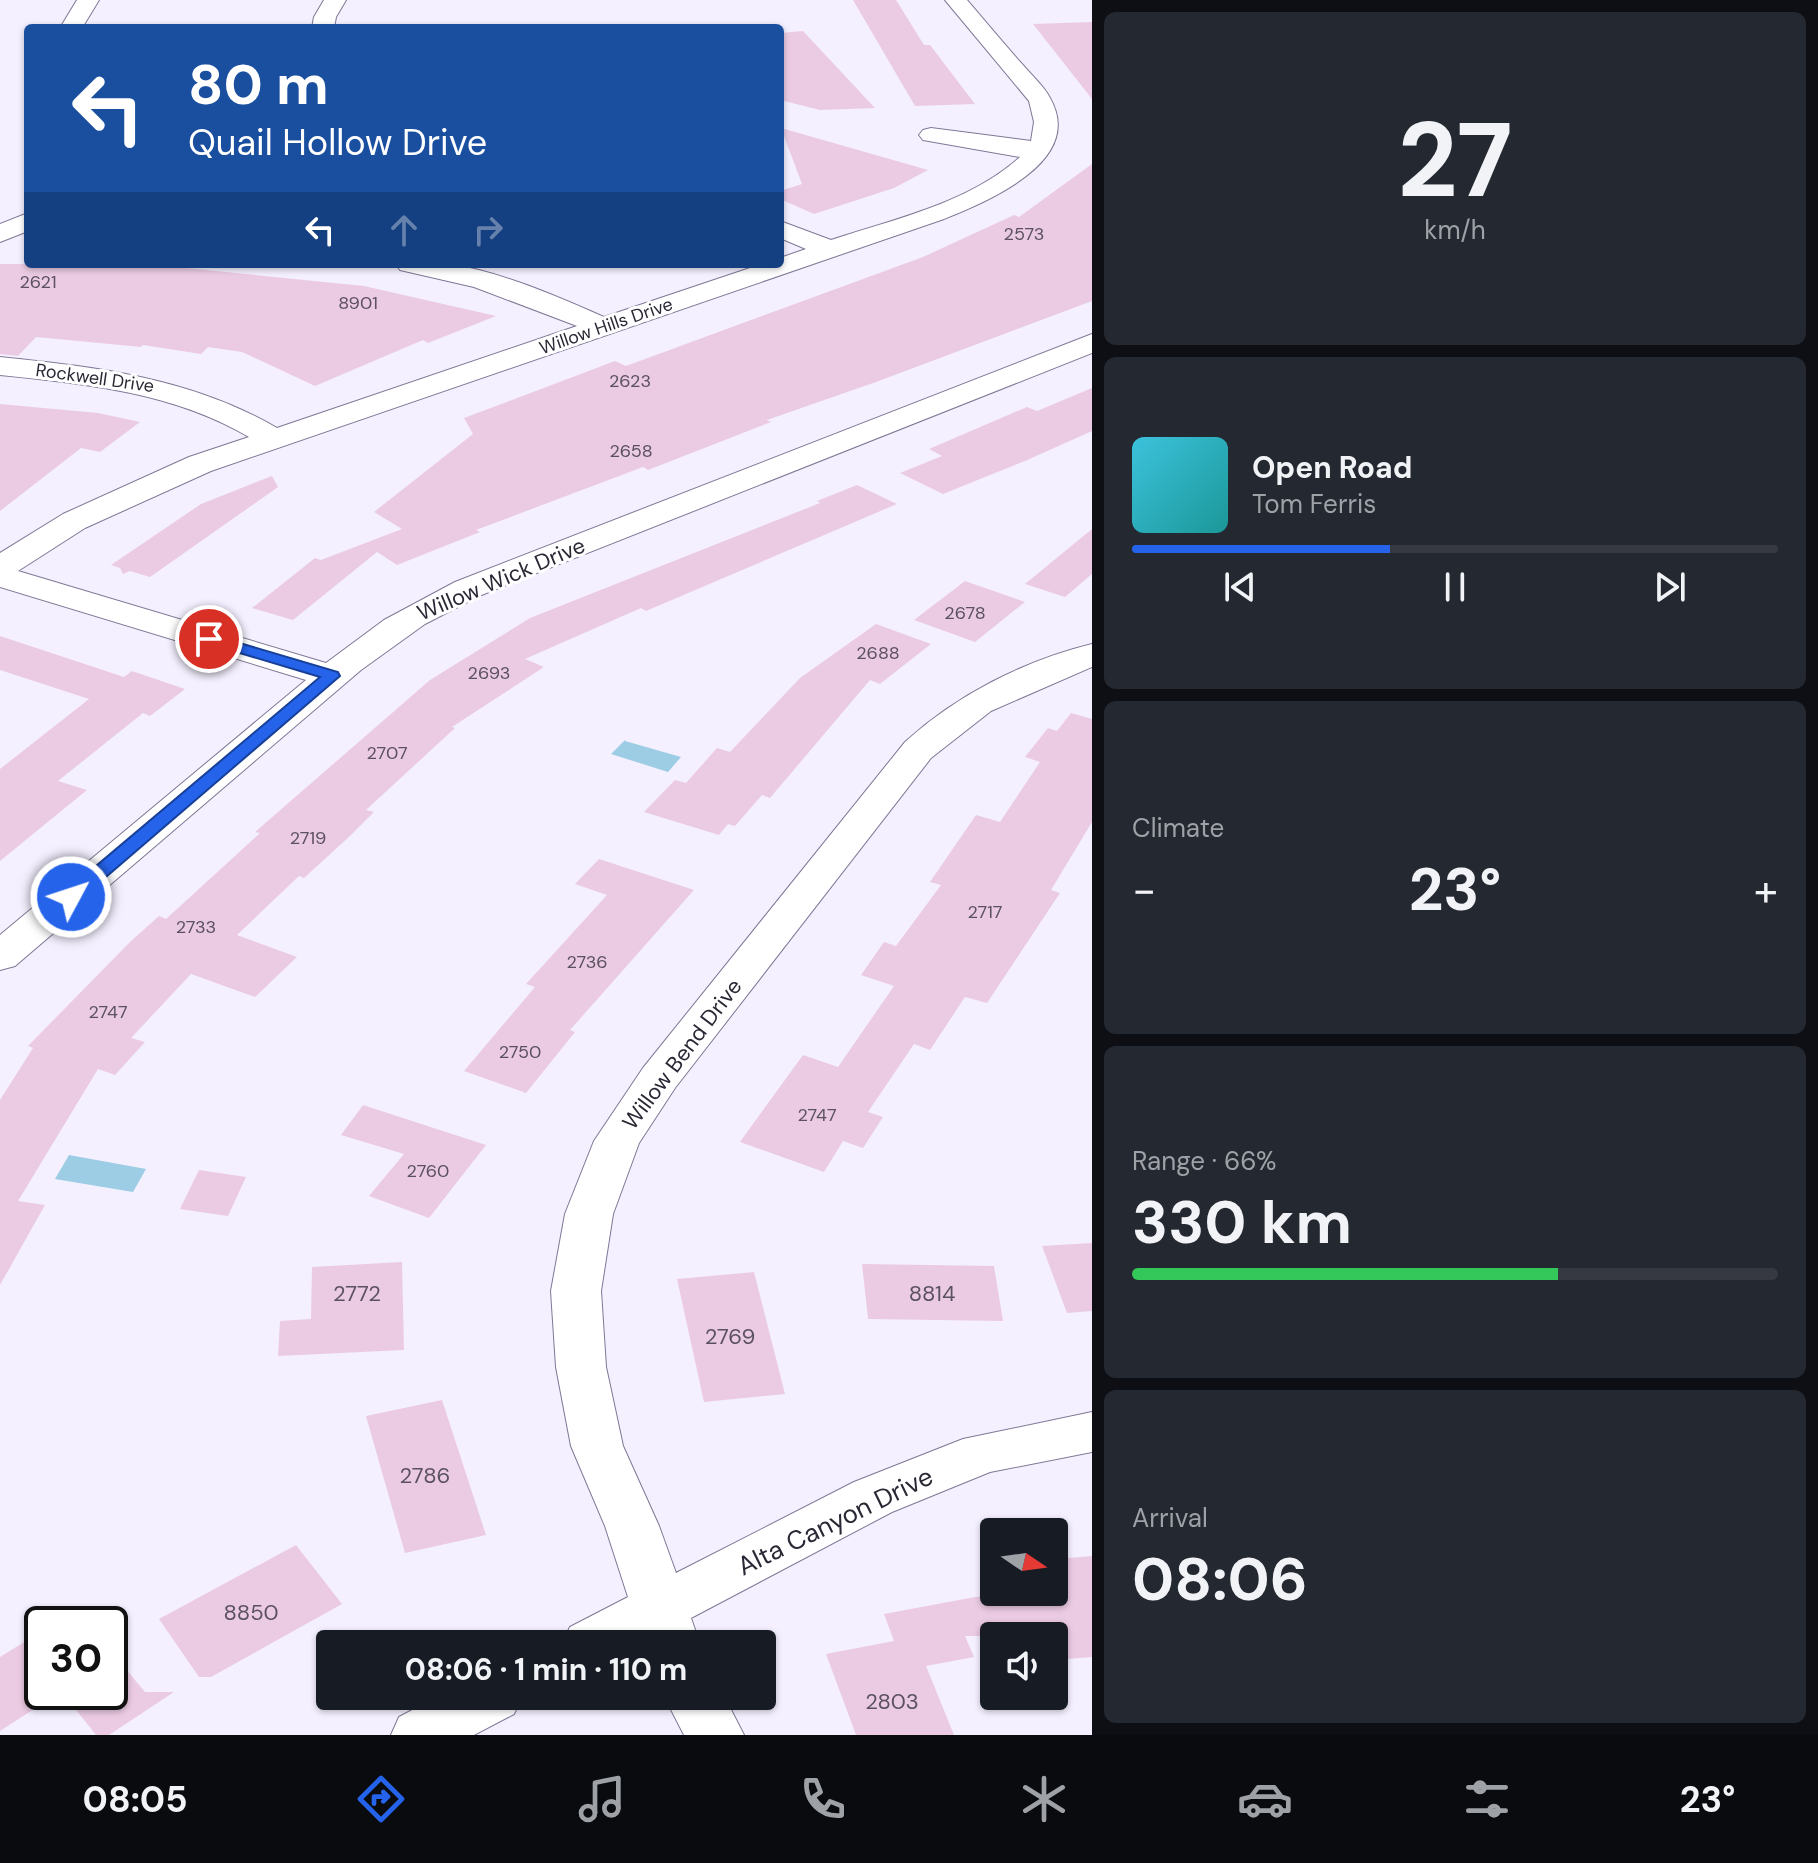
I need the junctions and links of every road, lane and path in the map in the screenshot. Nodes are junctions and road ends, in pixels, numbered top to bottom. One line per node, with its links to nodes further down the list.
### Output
1 (88, 0): 4 (street)
2 (335, 0): 5 (street)
3 (956, 0): 7 (street)
4 (73, 24)
5 (325, 24)
6 (931, 135): 7 (street)
7 (1037, 152): 11 (street, Willow Hills Drive)
8 (24, 223): 10 (street)
9 (784, 231): 11 (street)
10 (0, 234)
11 (829, 249): 12 (street, Willow Hills Drive)
12 (784, 264)
13 (430, 268): 15 (street)
14 (774, 268): 15 (street, Willow Hills Drive)
15 (602, 327): 18 (street, Willow Hills Drive)
16 (1091, 345): 22 (street, Willow Wick Drive)
17 (0, 366): 18 (street, Rockwell Drive)
18 (275, 439): 19 (street, Willow Hills Drive)
19 (0, 568)
20 (0, 576): 22 (street)
21 (1092, 655): 25 (street, Willow Bend Drive)
22 (332, 676): 23 (street, Willow Wick Drive)
23 (0, 957)
24 (1092, 1432): 25 (street, Alta Canyon Drive)
25 (666, 1625): 26 (street, Alta Canyon Drive)
26 (646, 1630)
27 (467, 1710): 29 (street)
28 (701, 1710): 30 (street)
29 (420, 1735)
30 (715, 1735)

